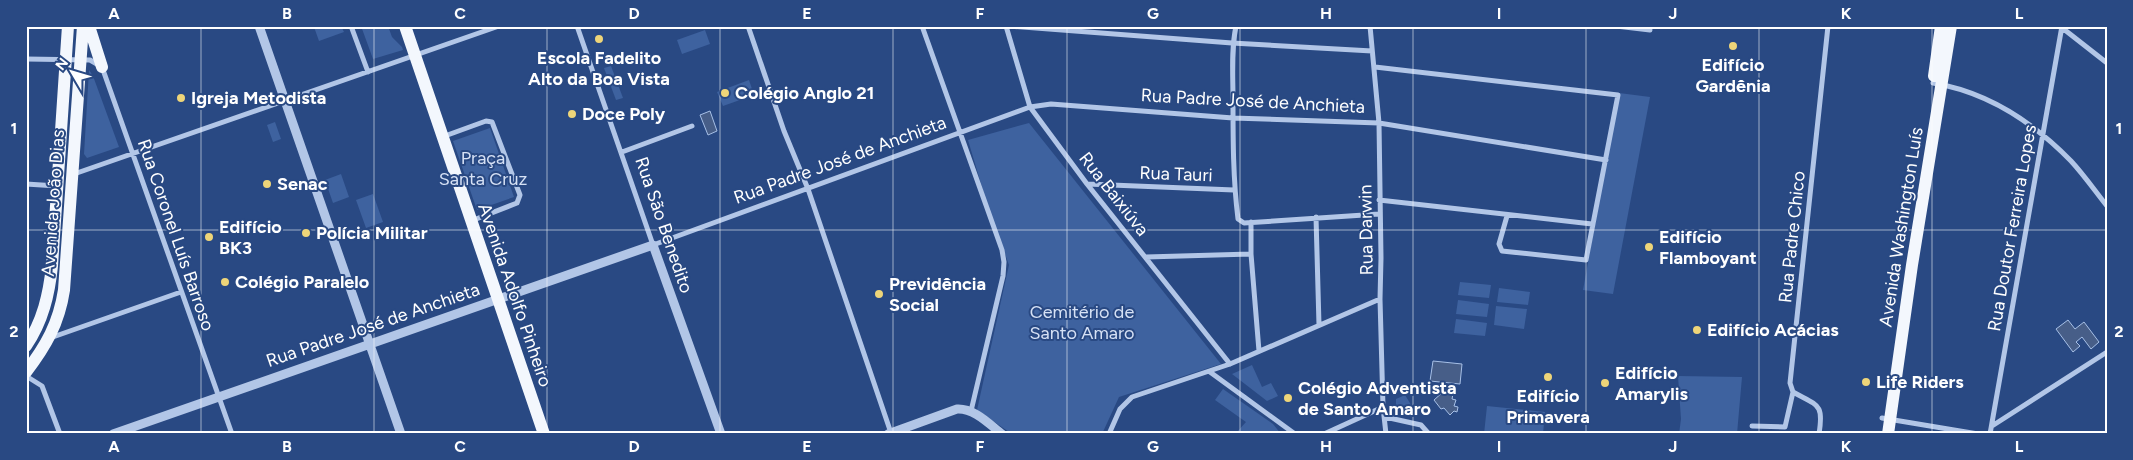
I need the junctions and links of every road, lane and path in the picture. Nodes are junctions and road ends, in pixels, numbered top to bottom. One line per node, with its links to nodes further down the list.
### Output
1 (68, 26): 24 (main road, Avenida João Dias)
2 (83, 26): 25 (main road, Avenida João Dias)
3 (89, 26): 28 (main road)
4 (259, 26): 31 (street)
5 (351, 26): 29 (street)
6 (404, 26): 22 (main road, Avenida Adolfo Pinheiro)
7 (499, 26): 22 (street)
8 (577, 26): 39 (street, Rua São Benedito)
9 (748, 26): 46 (street)
10 (922, 26): 37 (street)
11 (1007, 26): 20 (street); 32 (street, Rua Baixiúva)
12 (1236, 26): 20 (street)
13 (1370, 26): 21 (street, Rua Darwin)
14 (1616, 26): 19 (street)
15 (1828, 26): 71 (street, Rua Padre Chico)
16 (1941, 26): 30 (main road, Avenida Washington Luís)
17 (1951, 26): 30 (main road, Avenida Washington Luís)
18 (2061, 27): 26 (street); 36 (street, Rua Doutor Ferreira Lopes)
19 (1650, 30)
20 (1232, 43): 21 (street); 33 (street)
21 (1372, 51): 27 (street, Rua Darwin)
22 (415, 56): 29 (street); 38 (main road, Avenida Adolfo Pinheiro)
23 (26, 59): 24 (street)
24 (65, 61): 25 (street); 45 (main road, Avenida João Dias)
25 (80, 61): 28 (street); 42 (main road, Avenida João Dias)
26 (2107, 63)
27 (1375, 67): 34 (street, Rua Darwin); 41 (street)
28 (102, 68): 40 (street, Rua Coronel Luís Barroso)
29 (368, 72): 31 (street)
30 (1937, 84): 36 (street); 76 (main road, Avenida Washington Luís)
31 (286, 100): 40 (street); 64 (street)
32 (1030, 107): 33 (street, Rua Padre José de Anchieta); 37 (street, Rua Padre José de Anchieta); 44 (street, Rua Baixiúva)
33 (1233, 118): 34 (street, Rua Padre José de Anchieta); 47 (street)
34 (1380, 123): 41 (street, Rua Padre José de Anchieta); 48 (street, Rua Darwin)
35 (692, 126): 39 (street)
36 (2042, 133): 49 (street); 78 (street, Rua Doutor Ferreira Lopes)
37 (960, 134): 46 (street, Rua Padre José de Anchieta); 74 (street)
38 (442, 137): 53 (main road, Avenida Adolfo Pinheiro); 53 (street)
39 (622, 152): 56 (street, Rua São Benedito)
40 (133, 154): 42 (street); 59 (street, Rua Coronel Luís Barroso)
41 (1606, 160): 55 (street)
42 (72, 174): 63 (main road, Avenida João Dias)
43 (26, 184): 45 (street)
44 (1087, 184): 47 (street, Rua Tauri); 58 (street, Rua Baixiúva)
45 (57, 186): 65 (main road, Avenida João Dias)
46 (808, 189): 56 (street, Rua Padre José de Anchieta); 80 (street)
47 (1234, 190): 54 (street)
48 (1379, 200): 50 (street, Rua Darwin); 51 (street)
49 (2107, 206)
50 (1379, 214): 52 (street); 61 (street, Rua Darwin)
51 (1507, 216): 55 (street); 55 (street)
52 (1316, 217): 54 (street); 62 (street)
53 (471, 221): 60 (main road, Avenida Adolfo Pinheiro)
54 (1251, 222): 57 (street)
55 (1592, 224)
56 (653, 245): 60 (street, Rua Padre José de Anchieta); 86 (street, Rua São Benedito)
57 (1251, 254): 58 (street); 66 (street)
58 (1146, 257): 68 (street, Rua Baixiúva)
59 (181, 292): 63 (street); 72 (street, Rua Coronel Luís Barroso)
60 (497, 298): 64 (street, Rua Padre José de Anchieta); 85 (main road, Avenida Adolfo Pinheiro)
61 (1380, 299): 62 (street); 73 (street, Rua Darwin)
62 (1319, 326): 66 (street)
63 (50, 338): 70 (main road, Avenida João Dias)
64 (370, 344): 72 (street, Rua Padre José de Anchieta); 84 (street)
65 (26, 346)
66 (1259, 351): 68 (street)
67 (2107, 352): 78 (street)
68 (1230, 364): 69 (street)
69 (1210, 372): 88 (street); 89 (street)
70 (26, 374): 81 (street)
71 (1793, 392): 79 (street, Rua Padre Chico); 94 (street)
72 (218, 396): 82 (street, Rua Padre José de Anchieta); 83 (street, Rua Coronel Luís Barroso)
73 (1383, 407): 75 (street, Rua Darwin); 90 (street)
74 (971, 411): 80 (street); 87 (street)
75 (1385, 417): 91 (street, Rua Darwin); 92 (street)
76 (1886, 419): 95 (main road, Avenida Washington Luís); 96 (main road, Avenida Washington Luís); 97 (street)
77 (1752, 426): 79 (street)
78 (1992, 426): 98 (street, Rua Doutor Ferreira Lopes)
79 (1785, 427): 93 (street, Rua Padre Chico)
80 (890, 433)
81 (60, 434)
82 (113, 434)
83 (232, 434)
84 (401, 434)
85 (544, 434)
86 (721, 434)
87 (1002, 434)
88 (1109, 434)
89 (1294, 434)
90 (1324, 434)
91 (1386, 434)
92 (1429, 434)
93 (1784, 434)
94 (1818, 434)
95 (1879, 434)
96 (1888, 434)
97 (1978, 434)
98 (1990, 434)

